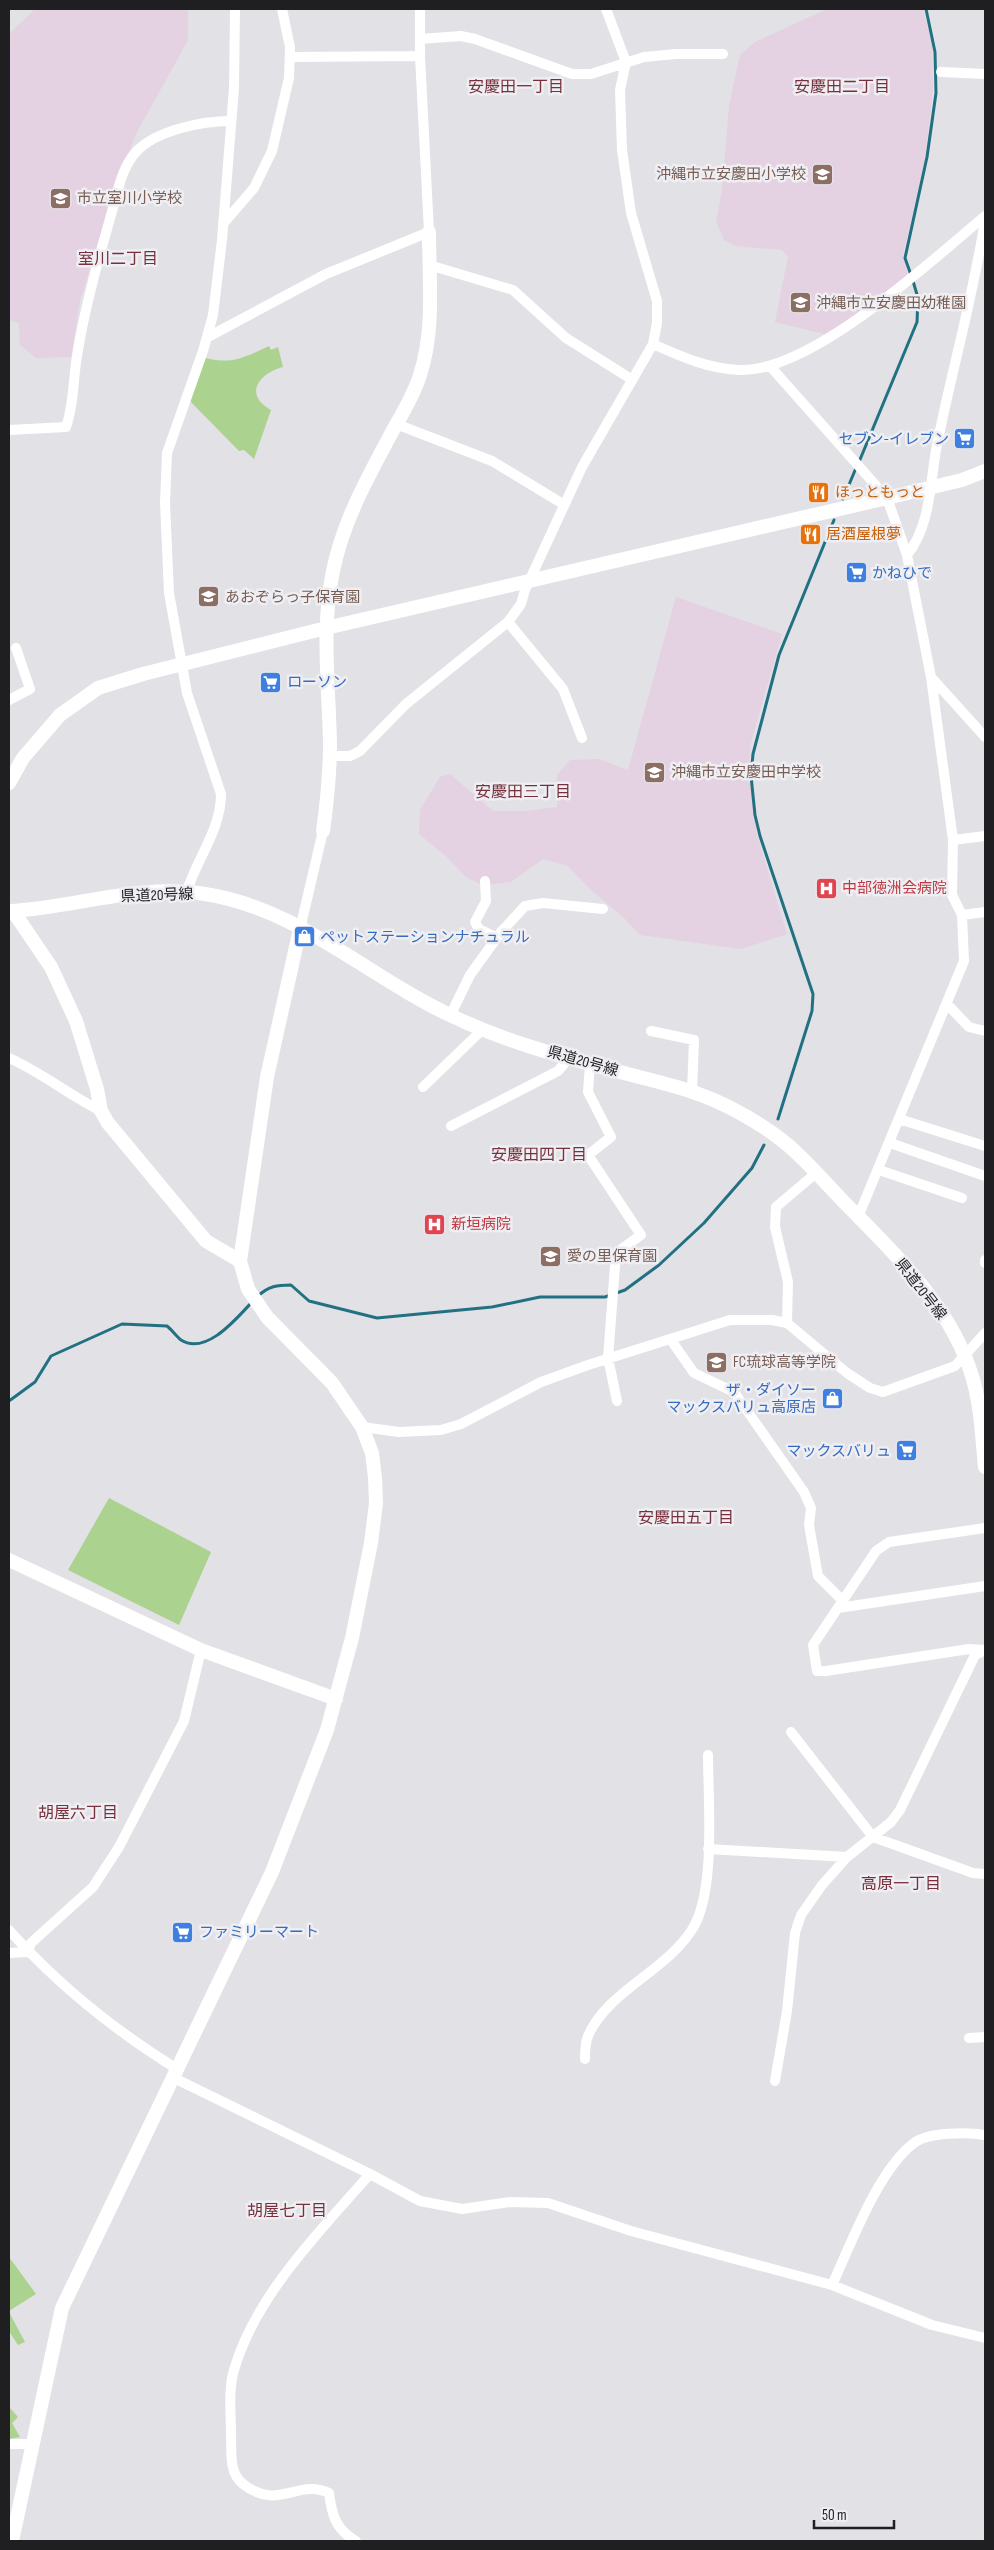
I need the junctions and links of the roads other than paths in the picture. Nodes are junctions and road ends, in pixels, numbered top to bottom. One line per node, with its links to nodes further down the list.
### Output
1 (235, 9): 12 (street)
2 (282, 9): 7 (street)
3 (420, 9): 5 (street)
4 (606, 9): 9 (street)
5 (420, 39): 8 (street); 9 (street)
6 (723, 54): 9 (street)
7 (290, 56): 8 (street); 15 (street)
8 (420, 56): 16 (street)
9 (626, 62): 20 (street)
10 (942, 72): 11 (street)
11 (985, 74)
12 (231, 121): 15 (street); 24 (street)
13 (985, 216): 21 (street)
14 (985, 220): 18 (street)
15 (223, 224): 19 (street)
16 (429, 232): 17 (street); 19 (street)
17 (429, 265): 22 (street); 23 (street)
18 (981, 272): 26 (street)
19 (208, 337): 44 (street)
20 (654, 344): 21 (street); 22 (street)
21 (770, 366): 27 (street)
22 (631, 379): 28 (street)
23 (396, 424): 28 (street); 32 (street)
24 (9, 430)
25 (985, 471): 26 (street)
26 (932, 487): 27 (street); 29 (street)
27 (887, 498): 29 (street); 30 (street)
28 (563, 504): 30 (street)
29 (906, 554): 34 (street)
30 (530, 581): 31 (street); 32 (street)
31 (508, 622): 37 (street); 38 (street)
32 (326, 628): 38 (street); 39 (street)
33 (16, 648): 35 (street)
34 (931, 677): 36 (street); 42 (street)
35 (9, 700)
36 (985, 737)
37 (582, 738)
38 (330, 756): 40 (street)
39 (9, 783)
40 (324, 831): 49 (street)
41 (985, 836): 42 (street)
42 (953, 840): 48 (street)
43 (486, 881): 50 (street)
44 (187, 891): 46 (street, 県道20号線); 49 (street, 県道20号線)
45 (603, 910): 50 (street)
46 (11, 911): 61 (street)
47 (985, 912): 48 (street)
48 (962, 915): 51 (street)
49 (300, 929): 52 (street, 県道20号線); 71 (street)
50 (497, 938): 52 (street)
51 (948, 1004): 55 (street); 62 (street)
52 (450, 1016): 53 (street, 県道20号線)
53 (482, 1030): 57 (street, 県道20号線); 59 (street)
54 (651, 1030): 60 (street)
55 (985, 1031)
56 (9, 1058): 61 (street)
57 (569, 1058): 58 (street, 県道20号線); 63 (street)
58 (590, 1064): 60 (street, 県道20号線); 75 (street)
59 (423, 1088)
60 (692, 1092): 67 (street, 県道20号線)
61 (100, 1111): 71 (street)
62 (899, 1119): 64 (street); 65 (street)
63 (451, 1126)
64 (890, 1144): 66 (street); 68 (street)
65 (985, 1146)
66 (879, 1170): 69 (street); 70 (street)
67 (816, 1172): 70 (street, 県道20号線); 72 (street)
68 (985, 1176)
69 (962, 1198)
70 (858, 1217): 76 (street, 県道20号線)
71 (240, 1261): 79 (street)
72 (787, 1324): 74 (street); 76 (street)
73 (985, 1333): 76 (street)
74 (671, 1340): 75 (street); 84 (street)
75 (608, 1358): 78 (street); 79 (street)
76 (964, 1358): 77 (street, 県道20号線)
77 (979, 1376): 80 (street, 県道20号線)
78 (616, 1401)
79 (362, 1427): 87 (street)
80 (985, 1467)
81 (985, 1528): 84 (street)
82 (9, 1560): 85 (street)
83 (985, 1586): 84 (street)
84 (841, 1604): 86 (street)
85 (201, 1650): 87 (street); 95 (street)
86 (985, 1650): 90 (street)
87 (336, 1699): 100 (street)
88 (792, 1732): 90 (street)
89 (708, 1755): 91 (street)
90 (873, 1836): 92 (street); 93 (street)
91 (708, 1849): 92 (street); 99 (street)
92 (847, 1857): 101 (street)
93 (985, 1874)
94 (9, 1930): 95 (street)
95 (28, 1952): 96 (street); 100 (street)
96 (9, 1953)
97 (985, 2037): 98 (street)
98 (969, 2038)
99 (585, 2059)
100 (175, 2074): 103 (street); 107 (street)
101 (775, 2081)
102 (985, 2135): 104 (street)
103 (370, 2174): 104 (street); 109 (street)
104 (832, 2285): 105 (street)
105 (985, 2338)
106 (9, 2444): 107 (street)
107 (34, 2444): 108 (street)
108 (12, 2541)
109 (356, 2541)

